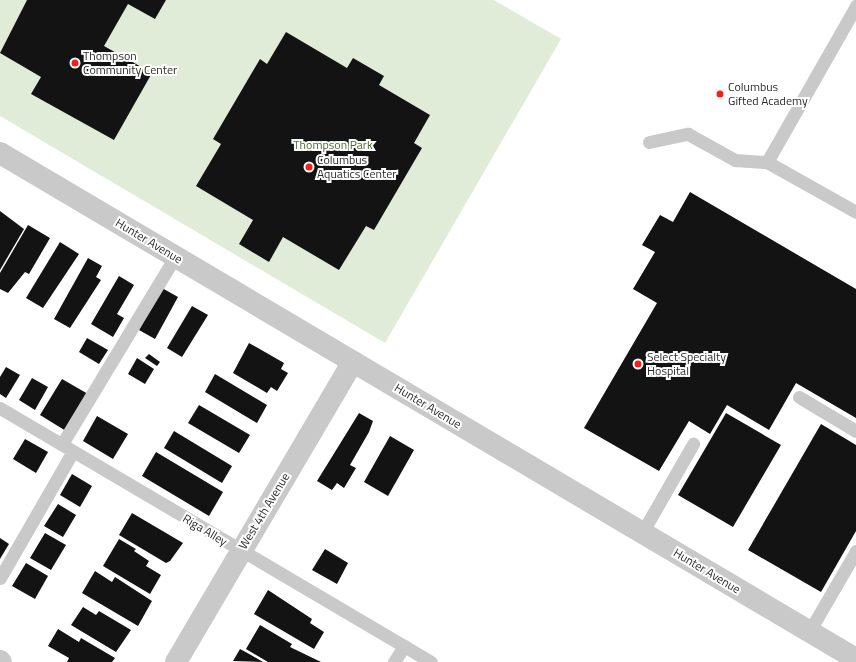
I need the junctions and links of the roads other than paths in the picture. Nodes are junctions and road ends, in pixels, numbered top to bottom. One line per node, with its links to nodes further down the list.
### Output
1 (856, 6): 4 (lane)
2 (649, 142): 4 (lane)
3 (0, 153): 6 (street, Hunter Avenue)
4 (767, 162): 5 (lane)
5 (856, 212)
6 (175, 257): 7 (street, Hunter Avenue); 12 (lane)
7 (353, 362): 13 (street, Hunter Avenue); 14 (street, West 4th Avenue)
8 (799, 397): 10 (lane)
9 (0, 408): 12 (lane, Riga Alley)
10 (856, 431)
11 (693, 444): 13 (lane)
12 (68, 448): 14 (lane, Riga Alley); 16 (lane)
13 (642, 532): 17 (street, Hunter Avenue)
14 (240, 551): 18 (lane, Riga Alley); 20 (street, West 4th Avenue)
15 (856, 551): 17 (lane)
16 (0, 578)
17 (809, 632): 19 (street, Hunter Avenue)
18 (404, 646): 21 (lane); 22 (lane, Riga Alley)
19 (856, 659)
20 (176, 662)
21 (394, 662)
22 (431, 662)

